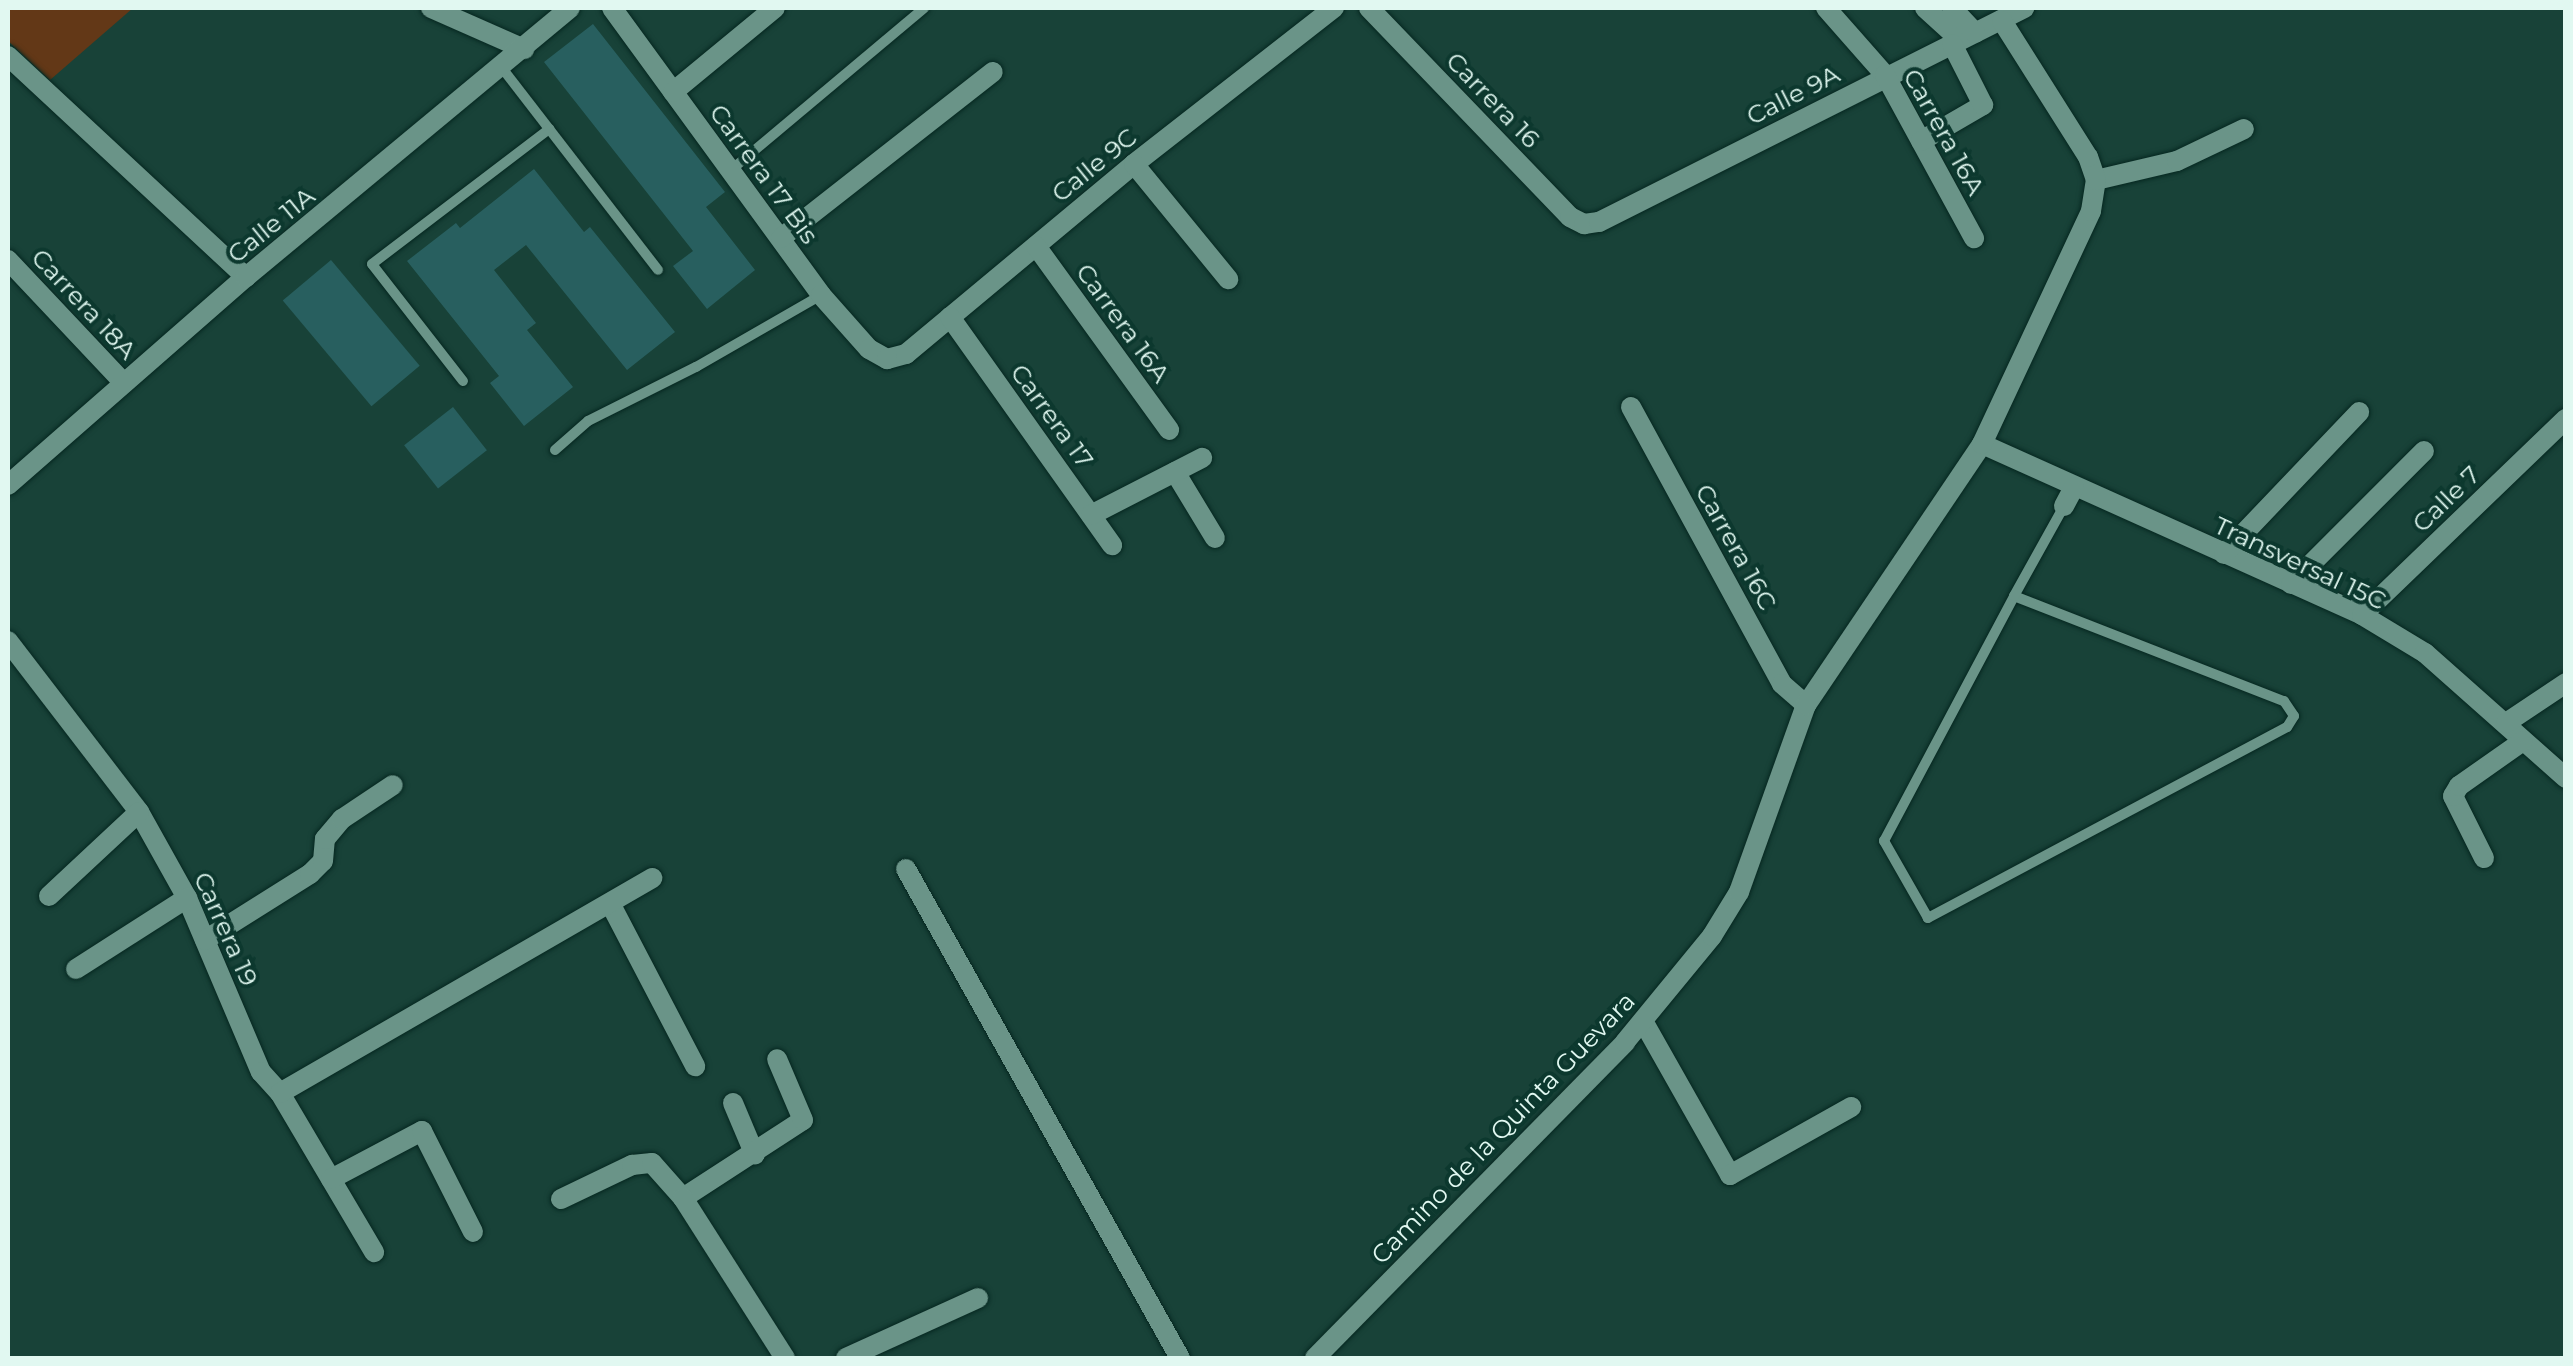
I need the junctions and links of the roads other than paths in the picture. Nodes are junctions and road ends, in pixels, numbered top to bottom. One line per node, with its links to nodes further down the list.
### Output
1 (431, 8): 14 (street)
2 (570, 8): 14 (street, Calle 11A)
3 (612, 8): 19 (street, Carrera 17 Bis)
4 (775, 8): 19 (street)
5 (924, 8): 24 (lane)
6 (1334, 8): 23 (street, Calle 9C)
7 (1369, 8): 26 (street, Carrera 16)
8 (1826, 8): 18 (street, Carrera 16A)
9 (1925, 8): 13 (street)
10 (1952, 8): 13 (street)
11 (2024, 8): 12 (street, Calle 9A)
12 (2002, 21): 13 (street, Calle 9A); 25 (street)
13 (1962, 39): 18 (street, Calle 9A); 22 (street)
14 (524, 49): 16 (street, Calle 11A)
15 (8, 56): 32 (street)
16 (502, 68): 20 (lane); 32 (street, Calle 11A)
17 (993, 72): 27 (street)
18 (1885, 75): 22 (street, Carrera 16A); 26 (street, Calle 9A)
19 (673, 92): 24 (street, Carrera 17 Bis)
20 (549, 129): 31 (lane); 37 (lane)
21 (2244, 129): 25 (street)
22 (1921, 141): 28 (street, Carrera 16A)
23 (1134, 164): 29 (street, Calle 9C); 33 (street)
24 (730, 170): 27 (street, Carrera 17 Bis)
25 (2096, 180): 43 (street, Camino de la Quinta Guevara)
26 (1584, 224)
27 (781, 238): 34 (street, Carrera 17 Bis)
28 (1974, 238)
29 (1036, 246): 35 (street, Calle 9C); 42 (street, Carrera 16A)
30 (8, 260): 38 (street, Carrera 18A)
31 (658, 270)
32 (246, 277): 38 (street, Calle 11A)
33 (1228, 279)
34 (821, 295): 36 (street, Carrera 17 Bis); 44 (lane)
35 (950, 317): 36 (street, Calle 9C); 50 (street, Carrera 17)
36 (887, 360)
37 (462, 381)
38 (124, 384): 48 (street, Calle 11A)
39 (1631, 407): 59 (street, Carrera 16C)
40 (2359, 412): 53 (street)
41 (2566, 419): 56 (street, Calle 7)
42 (1169, 430)
43 (1982, 444): 49 (street, Transversal 15C); 59 (street, Camino de la Quinta Guevara)
44 (555, 450)
45 (2424, 451): 54 (street)
46 (1202, 458): 47 (street)
47 (1175, 472): 50 (street); 51 (street)
48 (8, 484)
49 (2069, 497): 53 (street, Transversal 15C); 55 (lane)
50 (1091, 515): 52 (street, Carrera 17)
51 (1216, 538)
52 (1112, 545)
53 (2224, 554): 54 (street, Transversal 15C)
54 (2290, 584): 56 (street, Transversal 15C)
55 (2014, 596): 55 (lane)
56 (2362, 615): 60 (street, Transversal 15C)
57 (8, 643): 64 (street, Carrera 19)
58 (2566, 683): 60 (street)
59 (1806, 704): 73 (street, Camino de la Quinta Guevara)
60 (2506, 723): 61 (street, Transversal 15C)
61 (2524, 740): 62 (street, Transversal 15C); 65 (street)
62 (2566, 778)
63 (392, 785): 71 (street)
64 (138, 812): 68 (street); 69 (street, Carrera 19)
65 (2484, 858)
66 (906, 869): 88 (street)
67 (652, 878): 70 (street)
68 (48, 896)
69 (187, 898): 71 (street, Carrera 19); 72 (street)
70 (611, 906): 75 (street); 76 (street)
71 (205, 940): 76 (street, Carrera 19)
72 (76, 969)
73 (1642, 1021): 78 (street); 89 (street, Camino de la Quinta Guevara)
74 (777, 1059): 79 (street)
75 (695, 1066)
76 (280, 1093): 80 (street, Carrera 19)
77 (733, 1103): 79 (street)
78 (1851, 1107)
79 (754, 1155): 81 (street)
80 (331, 1180): 83 (street); 84 (street, Carrera 19)
81 (683, 1198): 82 (street); 86 (street)
82 (561, 1199)
83 (472, 1232)
84 (374, 1252)
85 (978, 1298): 87 (street)
86 (785, 1358)
87 (846, 1358)
88 (1180, 1358)
89 (1315, 1358)

